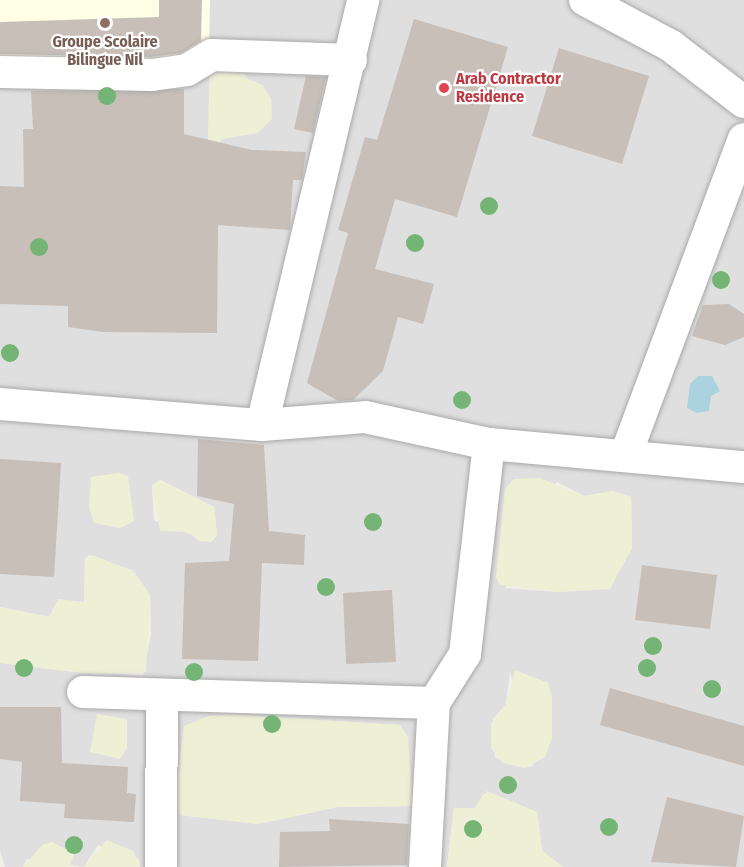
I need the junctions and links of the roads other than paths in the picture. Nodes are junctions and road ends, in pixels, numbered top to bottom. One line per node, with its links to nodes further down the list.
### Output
1 (363, 0): 3 (street)
2 (585, 0): 5 (street)
3 (351, 60): 4 (street); 8 (street)
4 (0, 72)
5 (744, 102)
6 (744, 139): 10 (street)
7 (0, 404): 8 (street)
8 (262, 425): 9 (street)
9 (489, 444): 10 (street); 14 (street)
10 (626, 454): 11 (street)
11 (744, 467)
12 (83, 692): 13 (street)
13 (162, 698): 14 (street); 15 (street)
14 (434, 703): 16 (street)
15 (161, 867)
16 (425, 867)

